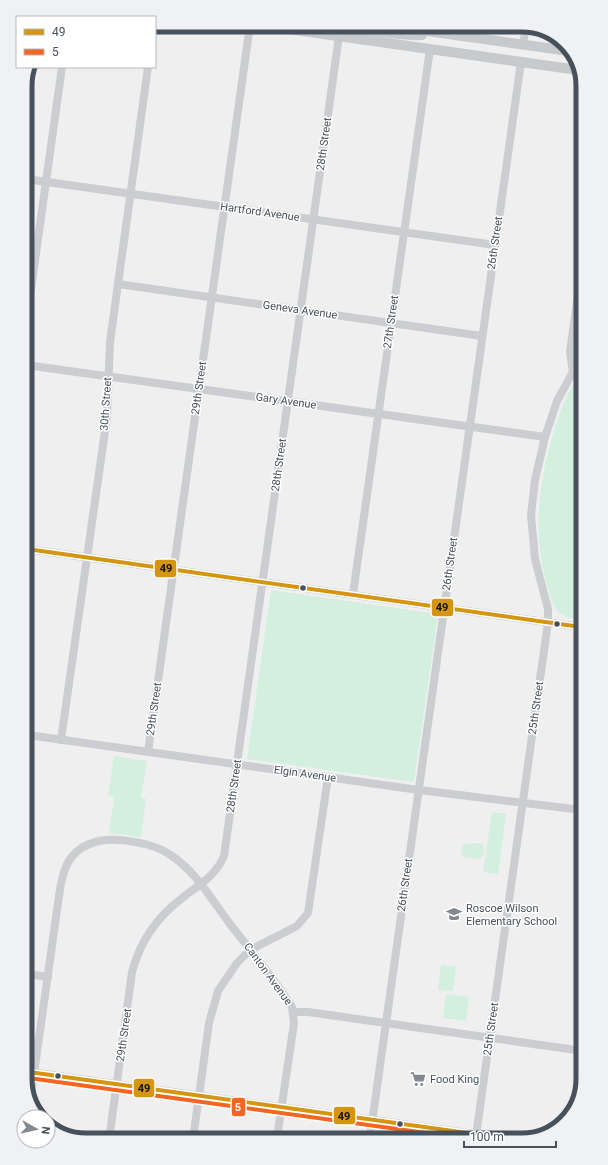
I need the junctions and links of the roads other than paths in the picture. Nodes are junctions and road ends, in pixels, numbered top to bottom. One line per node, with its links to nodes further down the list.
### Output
1 (249, 32): 20 (street, 29th Street)
2 (310, 32): 9 (main road)
3 (334, 32): 9 (main road)
4 (345, 32): 9 (main road)
5 (370, 32): 6 (main road)
6 (426, 32)
7 (454, 32): 10 (main road)
8 (525, 32): 10 (street)
9 (339, 36): 11 (main road); 21 (street, 28th Street)
10 (523, 45): 12 (main road)
11 (430, 49): 13 (main road); 22 (street, 27th Street)
12 (562, 50)
13 (521, 62): 16 (main road); 23 (street, 26th Street)
14 (62, 68): 18 (street)
15 (148, 68): 19 (street, 30th Street)
16 (573, 69)
17 (32, 180): 18 (street, Hartford Avenue)
18 (46, 182): 19 (street, Hartford Avenue); 24 (street)
19 (131, 194): 20 (street, Hartford Avenue); 25 (street, 30th Street)
20 (225, 207): 21 (street, Hartford Avenue); 26 (street, 29th Street)
21 (313, 219): 22 (street, Hartford Avenue); 28 (street, 28th Street)
22 (404, 232): 23 (street, Hartford Avenue); 29 (street, 27th Street)
23 (495, 245): 30 (street, 26th Street)
24 (32, 282)
25 (118, 284): 26 (street, Geneva Avenue); 34 (street, 30th Street)
26 (212, 298): 28 (street, Geneva Avenue); 35 (street, 29th Street)
27 (576, 308): 33 (street)
28 (300, 310): 29 (street, Geneva Avenue); 36 (street, 28th Street)
29 (391, 323): 30 (street, Geneva Avenue); 37 (street, 27th Street)
30 (482, 336): 38 (street, 26th Street)
31 (32, 366): 34 (street, Gary Avenue)
32 (576, 369): 33 (street)
33 (573, 372): 39 (street, 25th Street)
34 (109, 376): 35 (street, Gary Avenue); 41 (street, 30th Street)
35 (199, 389): 36 (street, Gary Avenue); 42 (street, 29th Street)
36 (288, 402): 37 (street, Gary Avenue); 43 (street, 28th Street)
37 (378, 414): 38 (street, Gary Avenue); 44 (street, 27th Street)
38 (470, 427): 39 (street, Gary Avenue); 45 (street, 26th Street)
39 (545, 438): 46 (street, 25th Street)
40 (32, 550): 41 (street)
41 (87, 557): 42 (street); 49 (street, 30th Street)
42 (174, 569): 43 (street); 50 (street, 29th Street)
43 (263, 582): 44 (street); 51 (street, 28th Street)
44 (353, 594): 45 (street)
45 (444, 608): 46 (street); 53 (street, 26th Street)
46 (548, 622): 47 (street); 54 (street, 25th Street)
47 (576, 626)
48 (32, 735): 49 (street, Elgin Avenue)
49 (61, 740): 50 (street, Elgin Avenue)
50 (148, 752): 51 (street, Elgin Avenue)
51 (237, 764): 52 (street, Elgin Avenue); 56 (street, 28th Street)
52 (328, 777): 53 (street, Elgin Avenue); 57 (street)
53 (418, 790): 54 (street, Elgin Avenue); 61 (street, 26th Street)
54 (523, 803): 55 (street, Elgin Avenue); 62 (street, 25th Street)
55 (576, 809)
56 (200, 884): 57 (street, Canton Avenue); 59 (street, Canton Avenue); 65 (street, 29th Street)
57 (250, 950): 60 (street, Canton Avenue); 66 (street)
58 (32, 974): 59 (street)
59 (48, 977): 64 (street)
60 (294, 1012): 61 (street, Canton Avenue); 67 (street)
61 (386, 1024): 62 (street, Canton Avenue); 68 (street, 26th Street)
62 (490, 1038): 63 (street, Canton Avenue); 74 (street, 25th Street)
63 (576, 1050)
64 (32, 1072): 65 (street)
65 (117, 1084): 66 (street); 69 (street, 29th Street)
66 (199, 1095): 67 (street); 70 (street)
67 (282, 1107): 68 (street); 71 (street)
68 (372, 1119): 72 (street, 26th Street); 73 (street)
69 (110, 1133)
70 (194, 1133)
71 (278, 1133)
72 (370, 1133)
73 (463, 1133)
74 (476, 1133)

